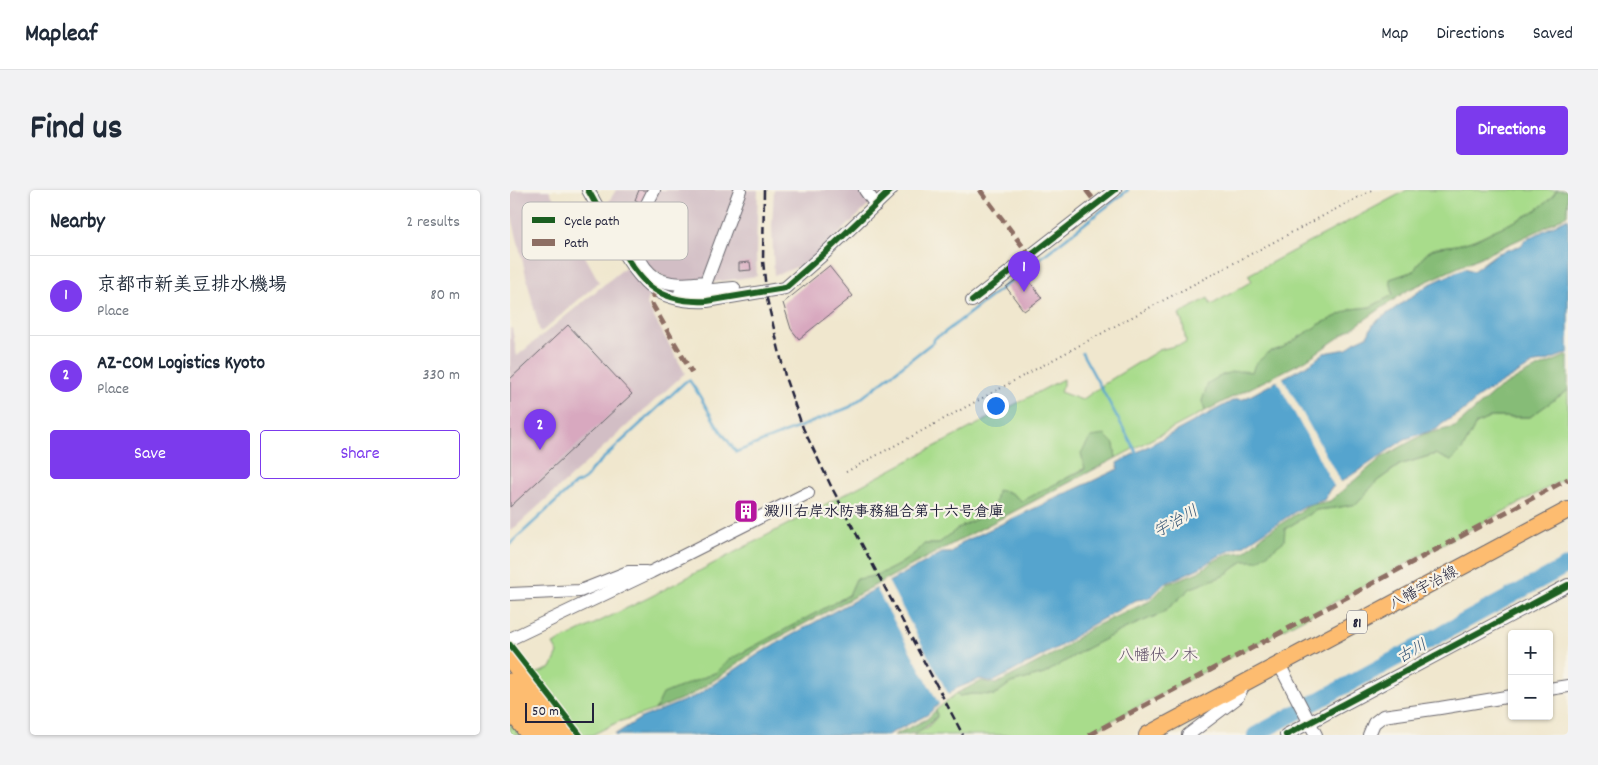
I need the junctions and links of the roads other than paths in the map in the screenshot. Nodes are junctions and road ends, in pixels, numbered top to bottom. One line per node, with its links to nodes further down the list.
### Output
1 (588, 190): 7 (street)
2 (654, 190): 8 (street)
3 (740, 190): 11 (street)
4 (865, 190): 9 (street)
5 (891, 190): 9 (street)
6 (1115, 190): 12 (street)
7 (595, 202)
8 (648, 202)
9 (876, 205): 10 (street)
10 (629, 260)
11 (640, 260)
12 (972, 301)
13 (808, 493): 15 (street)
14 (1568, 510): 20 (main road, 八幡宇治線 / 81)
15 (651, 572): 17 (street); 18 (street)
16 (1568, 585): 27 (street)
17 (510, 594)
18 (510, 639)
19 (511, 658): 30 (highway)
20 (1279, 664): 22 (main road, 八幡宇治線 / 81); 27 (street)
21 (510, 683): 29 (highway)
22 (1244, 683): 31 (main road, 八幡宇治線 / 81); 32 (street)
23 (1568, 686): 24 (street)
24 (1553, 688)
25 (1508, 697): 35 (street)
26 (510, 708): 28 (highway)
27 (1309, 723): 33 (street); 34 (street)
28 (531, 735)
29 (550, 735)
30 (570, 735)
31 (1147, 735)
32 (1188, 735)
33 (1286, 735)
34 (1316, 735)
35 (1369, 735)

